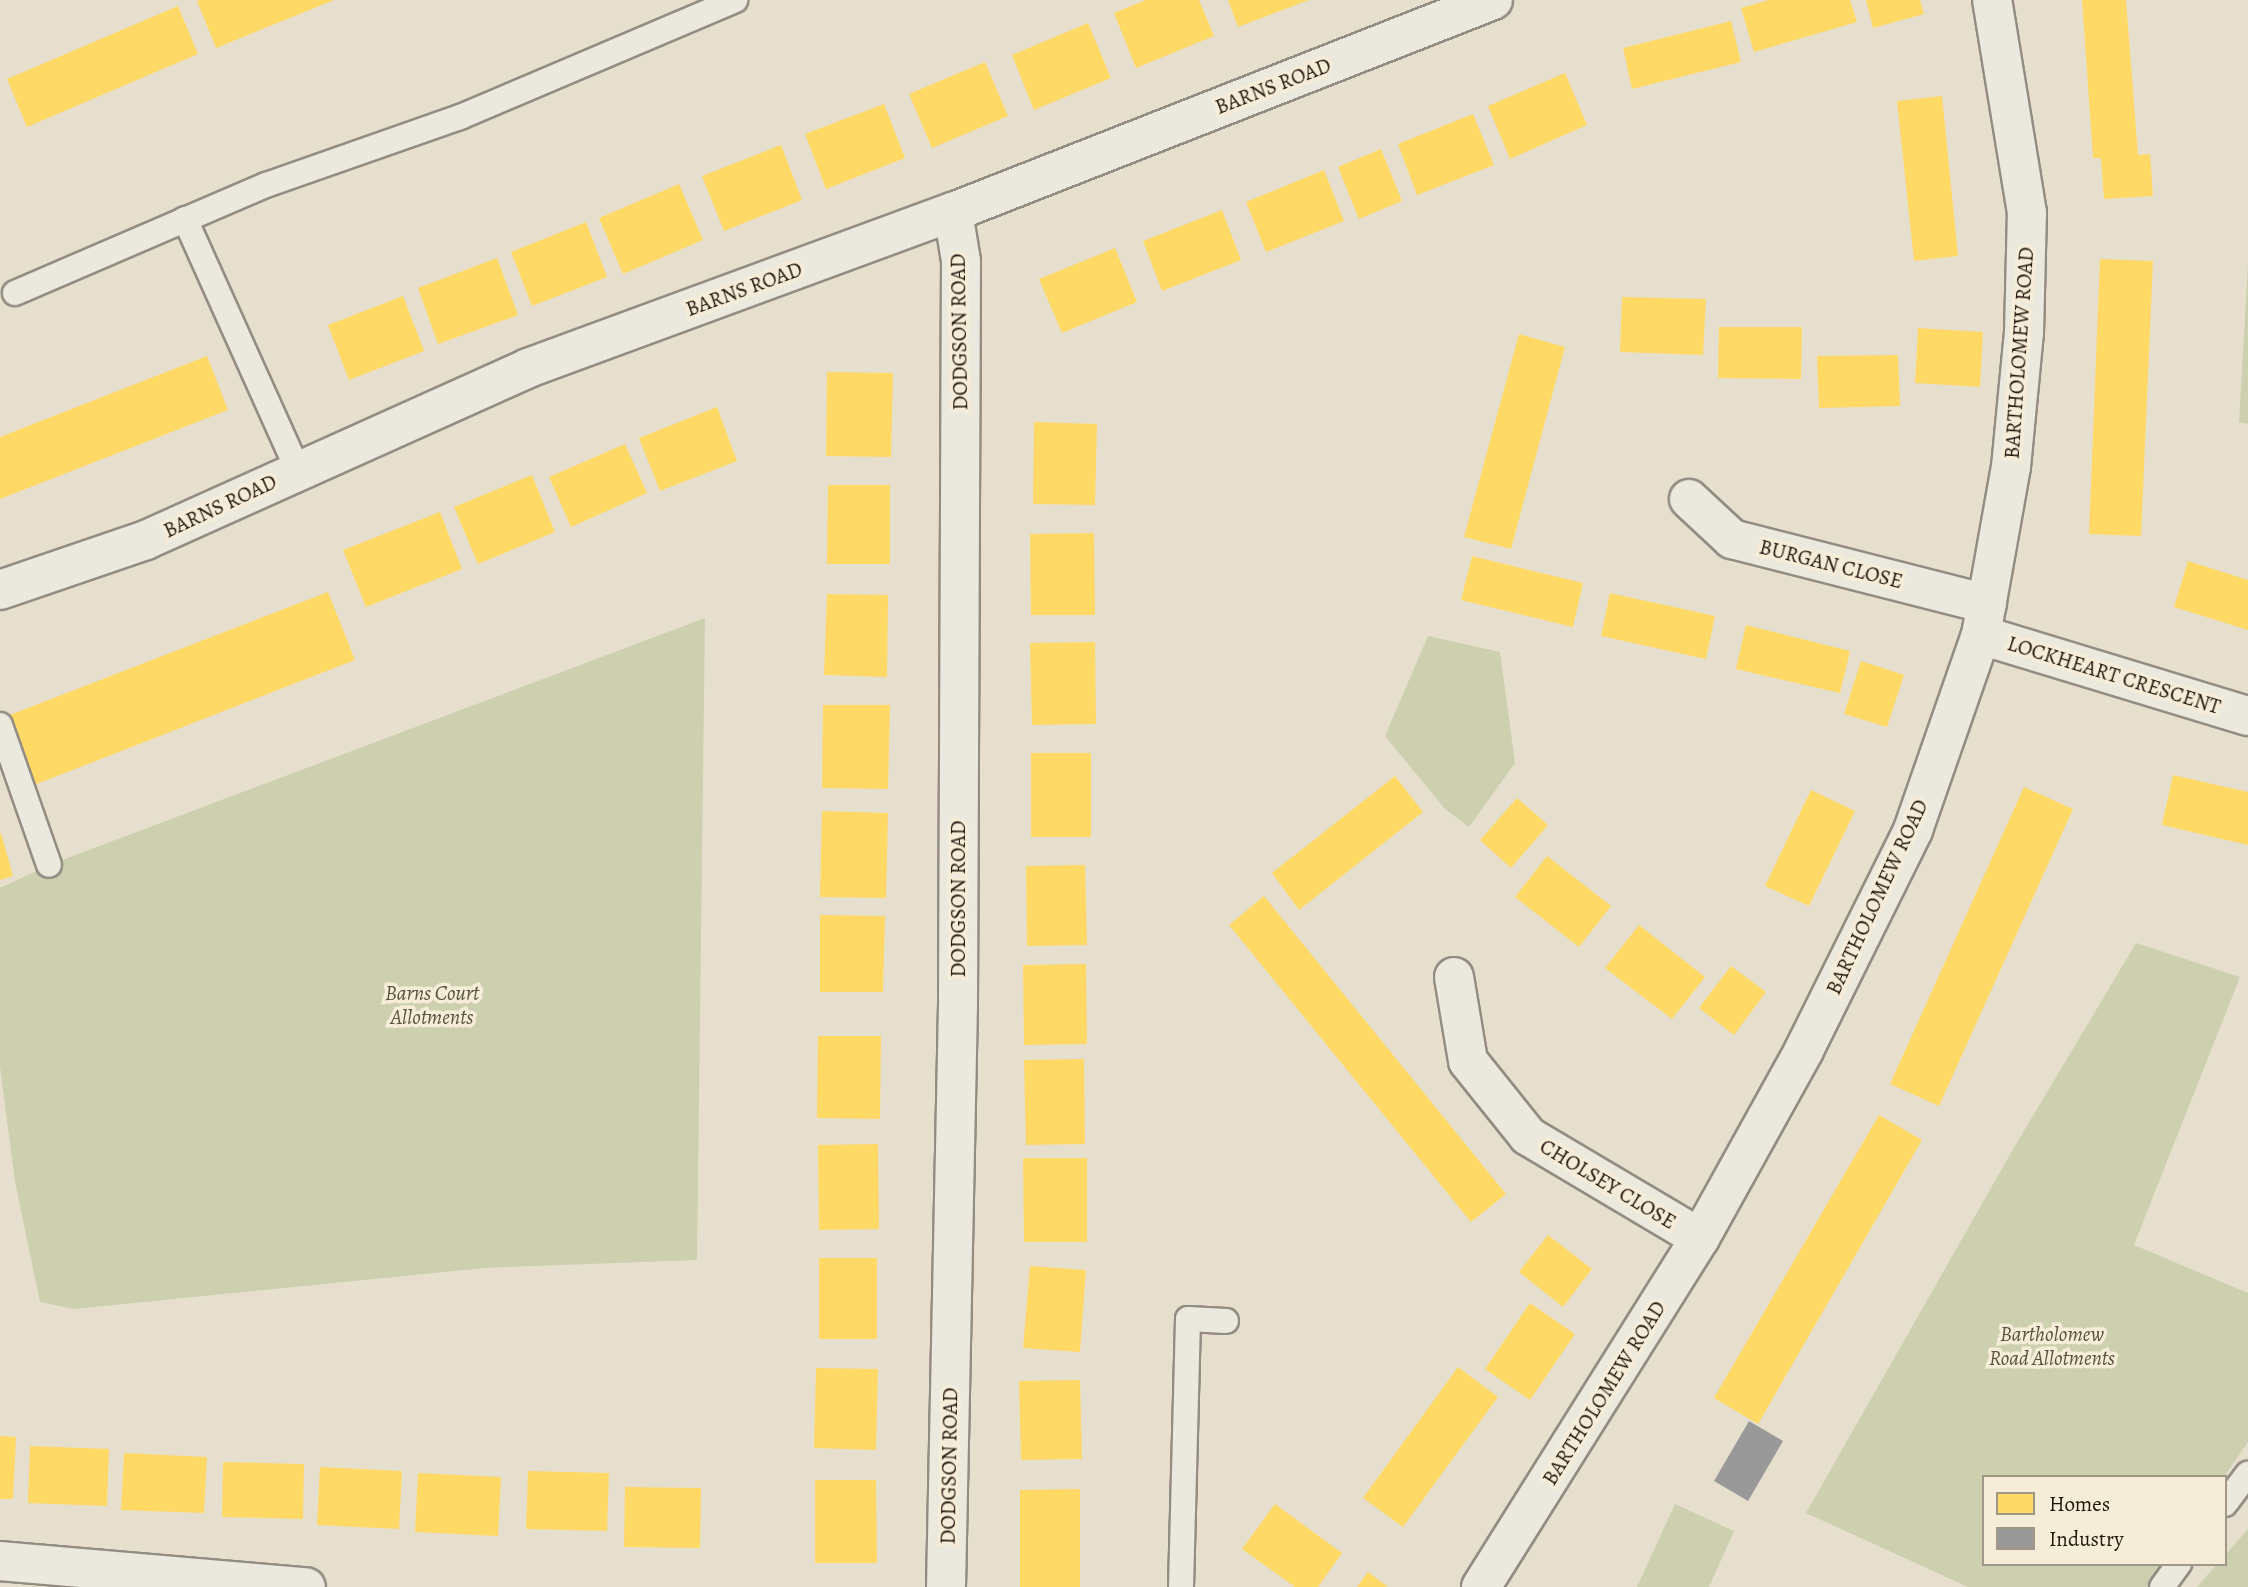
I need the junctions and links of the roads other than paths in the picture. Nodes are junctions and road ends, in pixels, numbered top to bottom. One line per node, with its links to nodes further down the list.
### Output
1 (735, 0): 5 (lane)
2 (1493, 0): 4 (street, BARNS ROAD)
3 (1992, 0): 10 (street, BARTHOLOMEW ROAD)
4 (953, 212): 7 (street, BARNS ROAD); 23 (street, DODGSON ROAD)
5 (185, 219): 6 (lane); 7 (lane)
6 (15, 293)
7 (298, 470): 9 (street, BARNS ROAD)
8 (1689, 499): 10 (street, BURGAN CLOSE)
9 (0, 590)
10 (1984, 620): 11 (street, LOCKHEART CRESCENT); 15 (street, BARTHOLOMEW ROAD)
11 (2248, 716)
12 (0, 725): 13 (lane)
13 (49, 865)
14 (1454, 977): 15 (street, CHOLSEY CLOSE)
15 (1700, 1238): 25 (street, BARTHOLOMEW ROAD)
16 (1226, 1321): 24 (lane)
17 (2248, 1474): 18 (lane)
18 (2227, 1501)
19 (0, 1562): 21 (street)
20 (2178, 1566): 26 (lane)
21 (133, 1579): 22 (street)
22 (306, 1587)
23 (946, 1587)
24 (1181, 1587)
25 (1481, 1587)
26 (2162, 1587)

